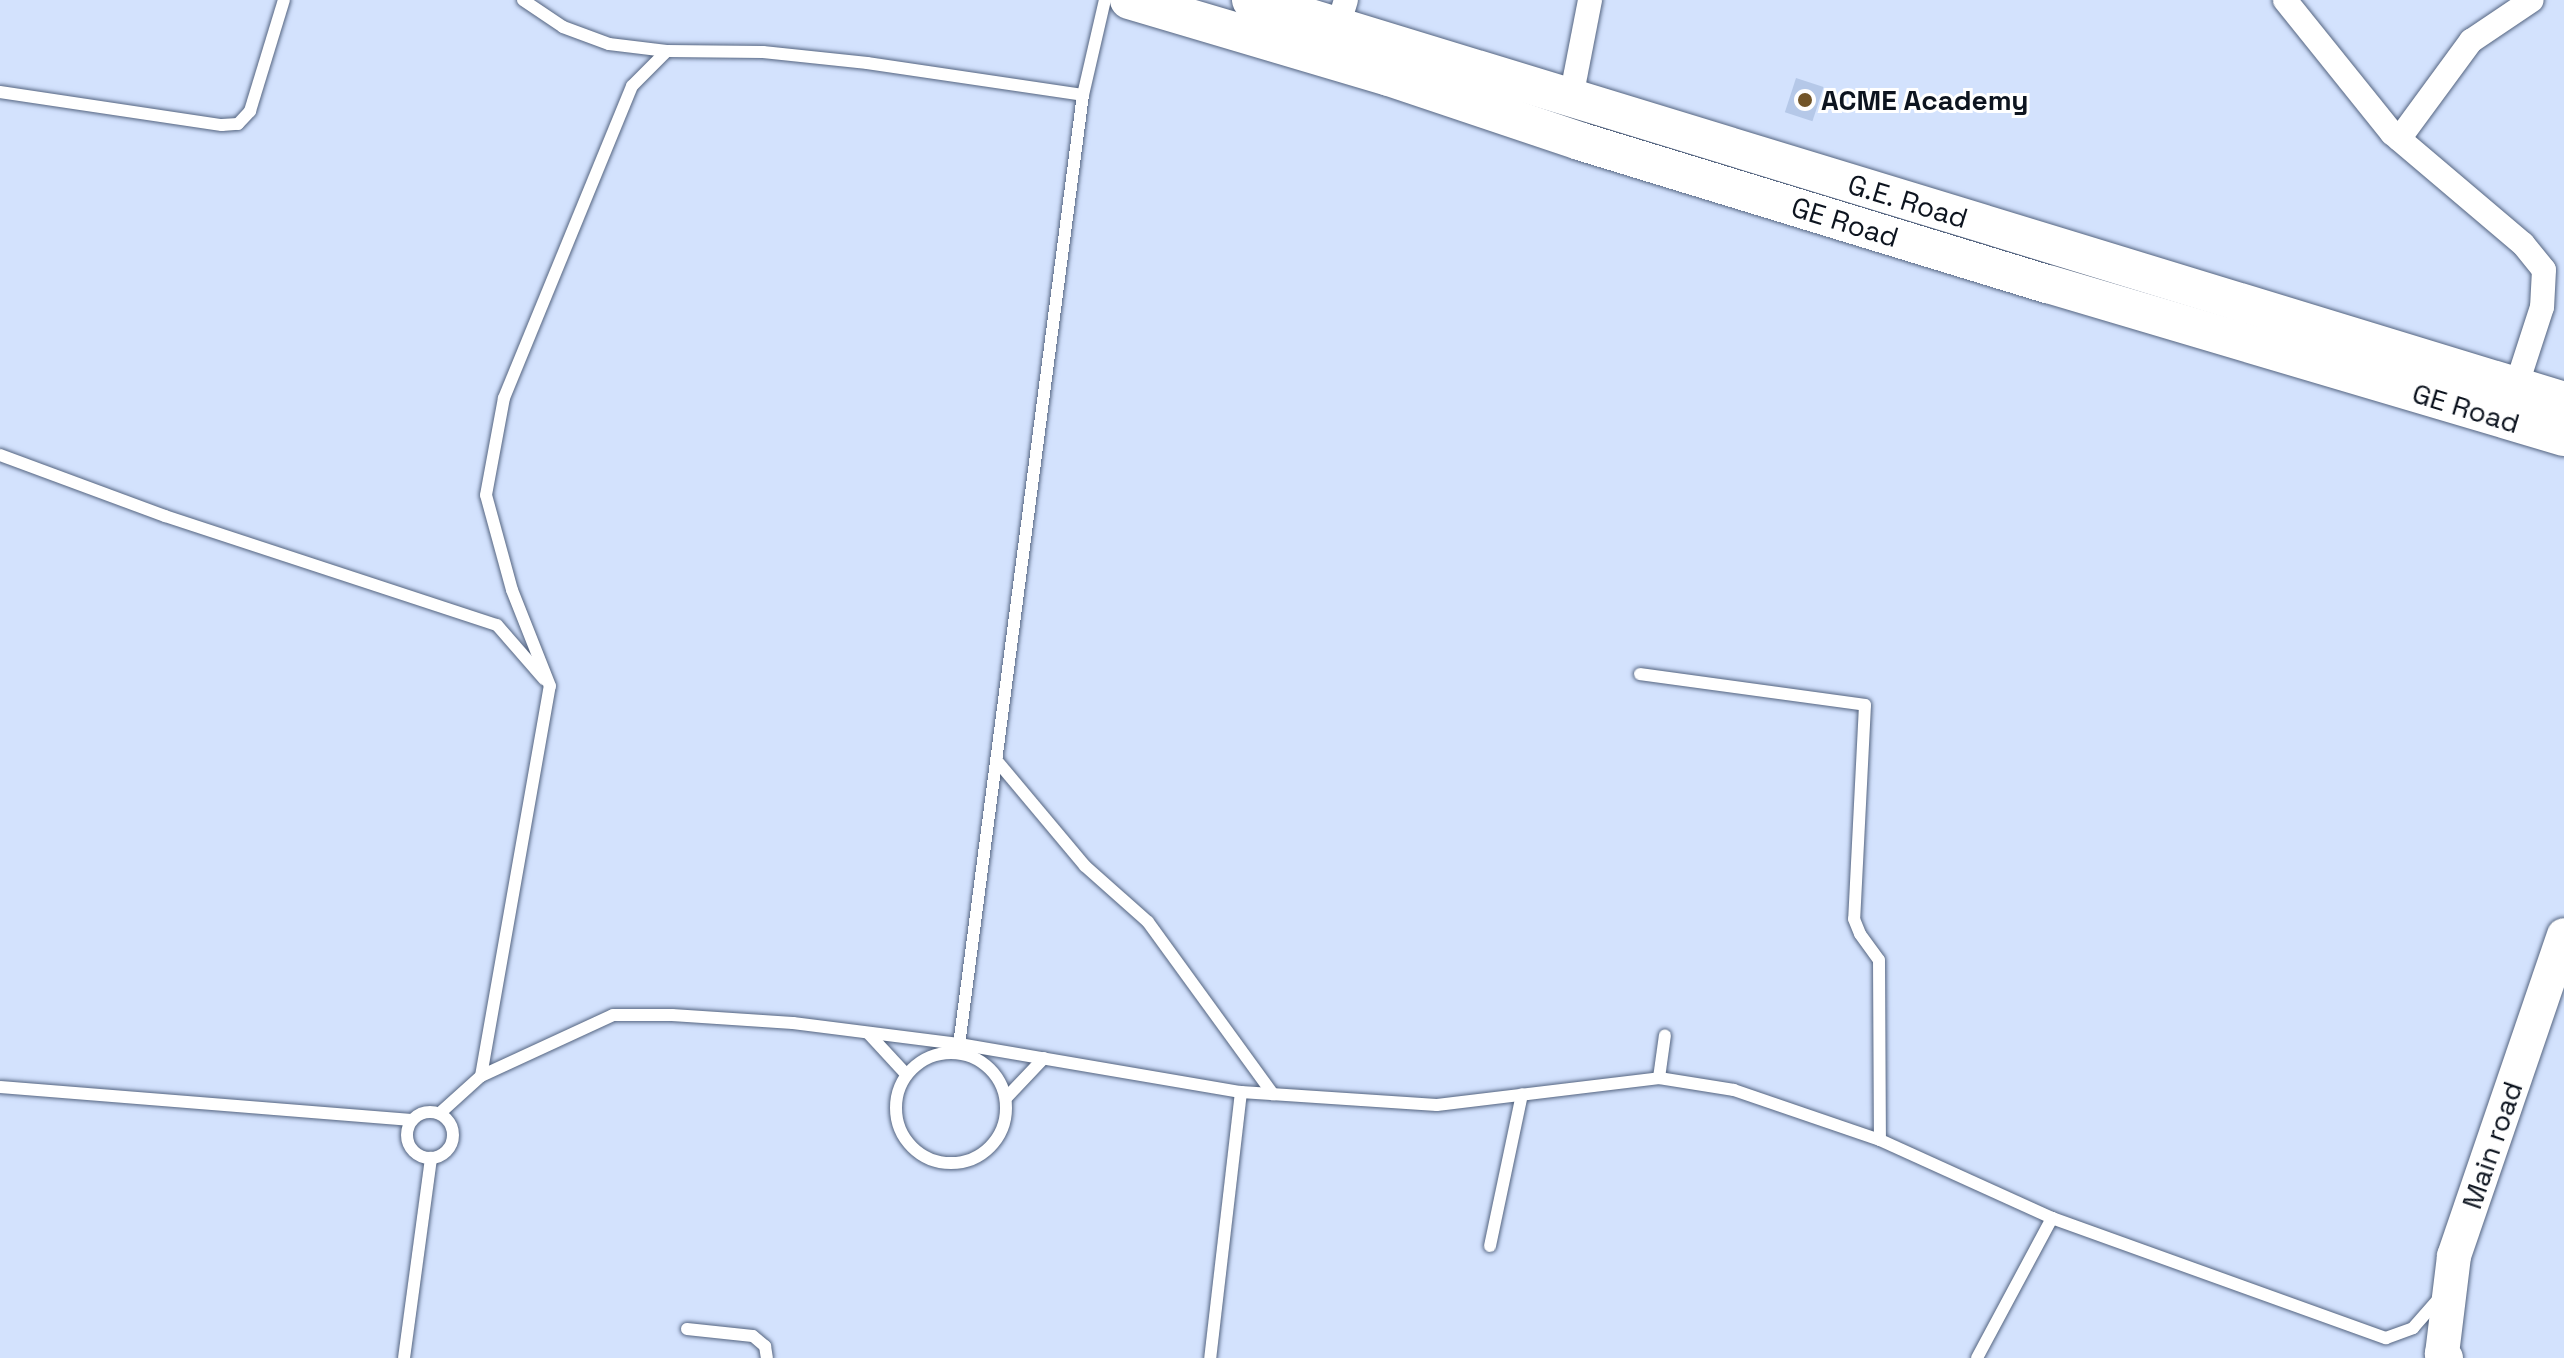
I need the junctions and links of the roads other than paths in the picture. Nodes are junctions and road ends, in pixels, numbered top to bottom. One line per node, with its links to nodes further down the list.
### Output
1 (284, 0): 11 (lane)
2 (523, 0): 10 (lane)
3 (1105, 0): 12 (lane)
4 (1251, 0): 9 (main road, G.E. Road)
5 (1590, 0): 13 (street)
6 (2285, 0): 14 (street)
7 (2532, 0): 14 (street)
8 (1141, 2): 17 (main road, GE Road)
9 (1342, 13): 13 (main road, G.E. Road)
10 (667, 51): 12 (lane); 20 (lane)
11 (0, 92)
12 (1083, 95): 21 (lane)
13 (1571, 98): 15 (main road, G.E. Road)
14 (2399, 139): 15 (street)
15 (2516, 387): 16 (main road, G.E. Road)
16 (2564, 401)
17 (2564, 437)
18 (0, 455): 20 (lane)
19 (1640, 674): 37 (lane)
20 (550, 686): 28 (lane)
21 (997, 761): 25 (lane); 32 (lane)
22 (2564, 935): 41 (street, Main road)
23 (868, 1033): 25 (lane); 27 (lane); 28 (lane)
24 (1665, 1035): 29 (lane)
25 (958, 1049): 26 (lane); 27 (lane); 34 (lane)
26 (1044, 1058): 31 (lane); 34 (lane)
27 (906, 1074): 34 (lane)
28 (481, 1076): 35 (lane)
29 (1659, 1078): 33 (lane); 37 (lane)
30 (0, 1087): 36 (lane)
31 (1241, 1092): 32 (lane); 46 (lane)
32 (1273, 1094): 33 (lane)
33 (1522, 1094): 40 (lane)
34 (1006, 1098)
35 (440, 1113): 36 (lane); 38 (lane)
36 (412, 1120): 38 (lane)
37 (1880, 1140): 39 (lane)
38 (431, 1158): 44 (lane)
39 (2052, 1218): 41 (lane); 47 (lane)
40 (1490, 1246)
41 (2451, 1284): 43 (street, Main road)
42 (687, 1329): 45 (lane)
43 (2443, 1357)
44 (404, 1358)
45 (767, 1358)
46 (1210, 1358)
47 (1977, 1358)

